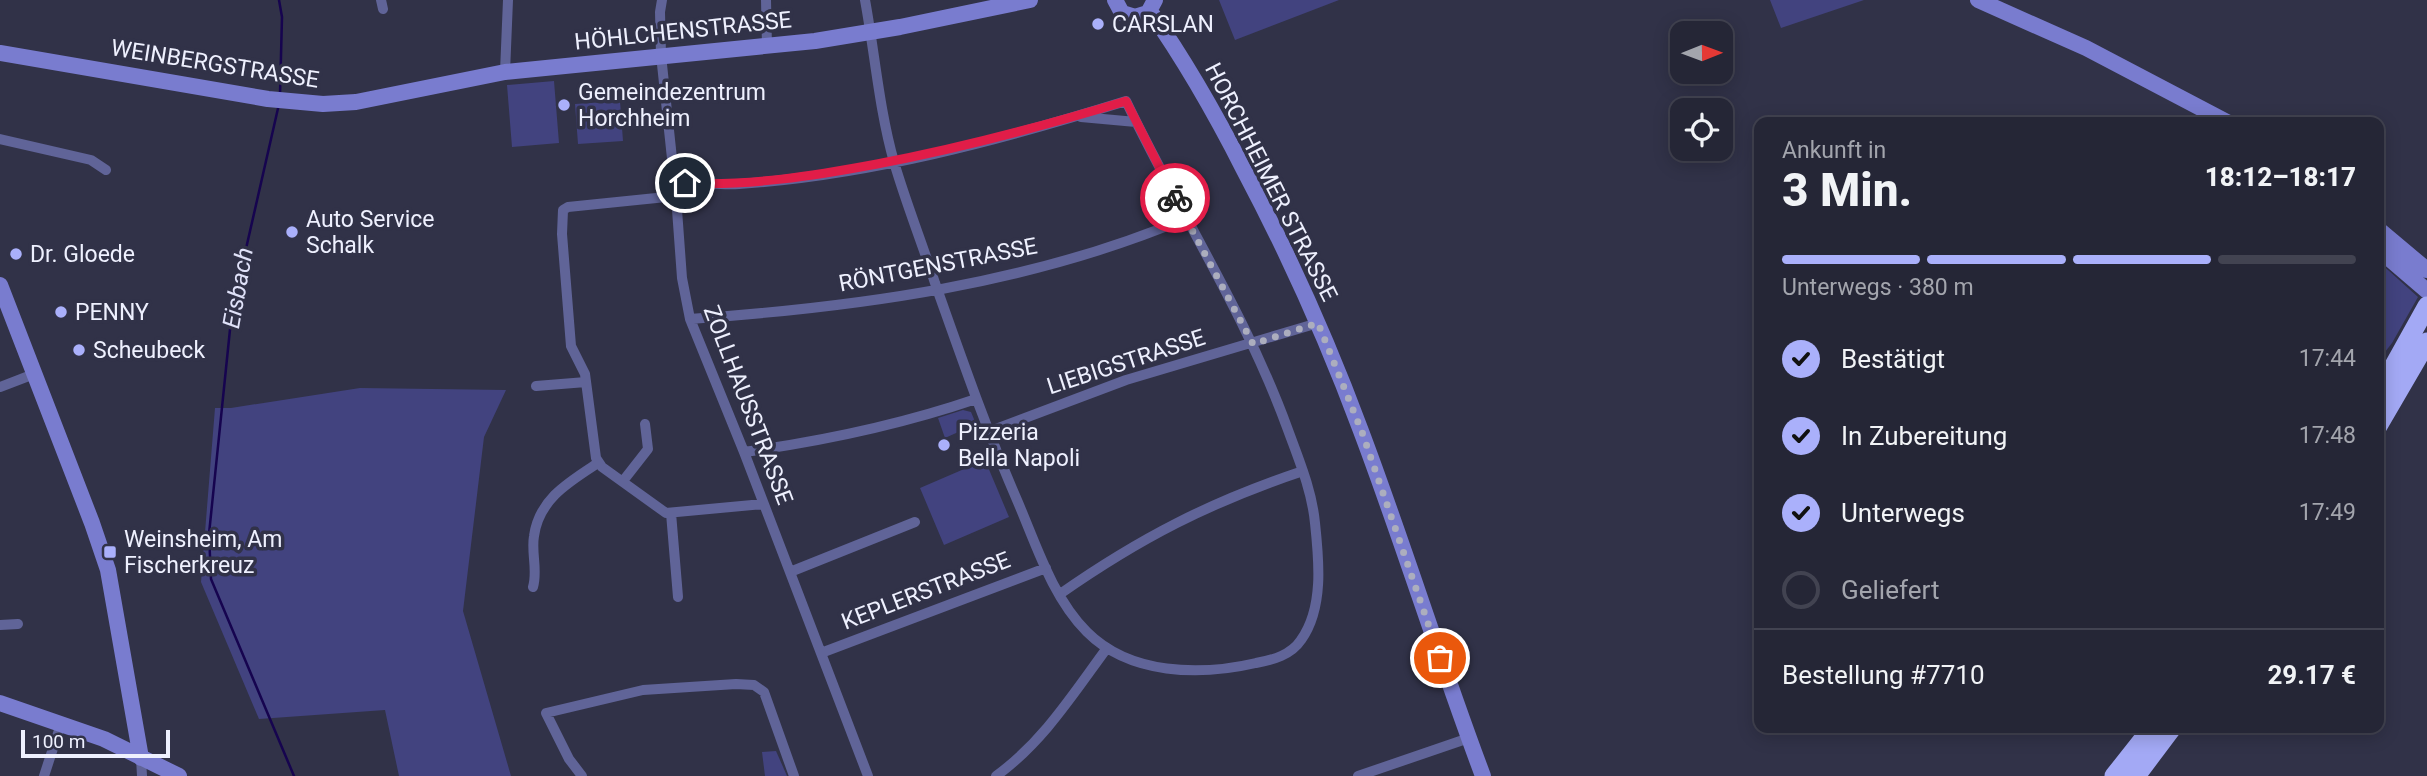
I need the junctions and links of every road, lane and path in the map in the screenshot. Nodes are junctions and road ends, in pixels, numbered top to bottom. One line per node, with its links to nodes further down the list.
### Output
1 (508, 0): 13 (street)
2 (662, 0): 12 (street, ZOLLHAUSSTRASSE)
3 (766, 0): 10 (street)
4 (865, 0): 9 (street)
5 (1030, 0): 9 (main road, HÖHLCHENSTRASSE)
6 (1115, 0): 8 (main road)
7 (1978, 0): 14 (main road)
8 (1152, 6): 31 (main road, HORCHHEIMER STRASSE)
9 (871, 32): 10 (main road, HÖHLCHENSTRASSE); 20 (street)
10 (767, 47): 12 (main road, HÖHLCHENSTRASSE)
11 (0, 53): 13 (main road, WEINBERGSTRASSE)
12 (661, 55): 13 (main road, HÖHLCHENSTRASSE); 22 (street, ZOLLHAUSSTRASSE)
13 (505, 72)
14 (2162, 88): 16 (main road); 17 (main road)
15 (1078, 117): 18 (street); 18 (street); 20 (street)
16 (2204, 117)
17 (2217, 117)
18 (1136, 122): 24 (street)
19 (0, 139): 21 (street)
20 (894, 161): 22 (street); 29 (street)
21 (106, 170)
22 (674, 183): 23 (street, ZOLLHAUSSTRASSE)
23 (676, 196): 30 (street, ZOLLHAUSSTRASSE); 37 (street)
24 (1187, 218): 29 (street, RÖNTGENSTRASSE); 33 (street)
25 (2384, 236): 28 (main road)
26 (2384, 254): 28 (main road)
27 (0, 285): 35 (main road)
28 (2426, 288): 34 (highway); 36 (highway)
29 (938, 289): 30 (street, RÖNTGENSTRASSE); 40 (street)
30 (690, 319): 44 (street, ZOLLHAUSSTRASSE)
31 (1318, 323): 33 (street, LIEBIGSTRASSE); 64 (main road, HORCHHEIMER STRASSE)
32 (2427, 342): 41 (highway)
33 (1253, 344): 43 (street, LIEBIGSTRASSE); 46 (street)
34 (2384, 359)
35 (34, 374): 39 (street); 65 (main road)
36 (2384, 381)
37 (586, 382): 38 (street); 45 (street)
38 (536, 386)
39 (0, 387)
40 (976, 400): 43 (street); 44 (street)
41 (2384, 416)
42 (645, 424): 47 (street)
43 (988, 432): 51 (street)
44 (744, 453): 48 (street, ZOLLHAUSSTRASSE)
45 (598, 463): 47 (street); 53 (street)
46 (1303, 471): 54 (street); 58 (street)
47 (623, 481): 49 (street)
48 (764, 504): 49 (street); 52 (street, ZOLLHAUSSTRASSE)
49 (671, 513): 55 (street)
50 (915, 522): 52 (street)
51 (1046, 568): 54 (street); 59 (street, KEPLERSTRASSE)
52 (790, 572): 59 (street, ZOLLHAUSSTRASSE)
53 (533, 587)
54 (1060, 594): 58 (street)
55 (678, 597)
56 (18, 624): 57 (street)
57 (0, 625)
58 (1107, 648): 72 (street)
59 (821, 653): 71 (street, ZOLLHAUSSTRASSE)
60 (0, 703): 61 (main road)
61 (61, 724): 65 (main road); 66 (street)
62 (2148, 733): 75 (highway)
63 (2168, 733): 76 (highway)
64 (1469, 738): 73 (street); 74 (main road, HORCHHEIMER STRASSE)
65 (141, 758): 67 (street); 68 (main road)
66 (44, 776)
67 (142, 776)
68 (179, 776)
69 (582, 776): 70 (street)
70 (794, 776)
71 (868, 776)
72 (996, 776)
73 (1358, 776)
74 (1483, 776)
75 (2114, 776)
76 (2136, 776)

